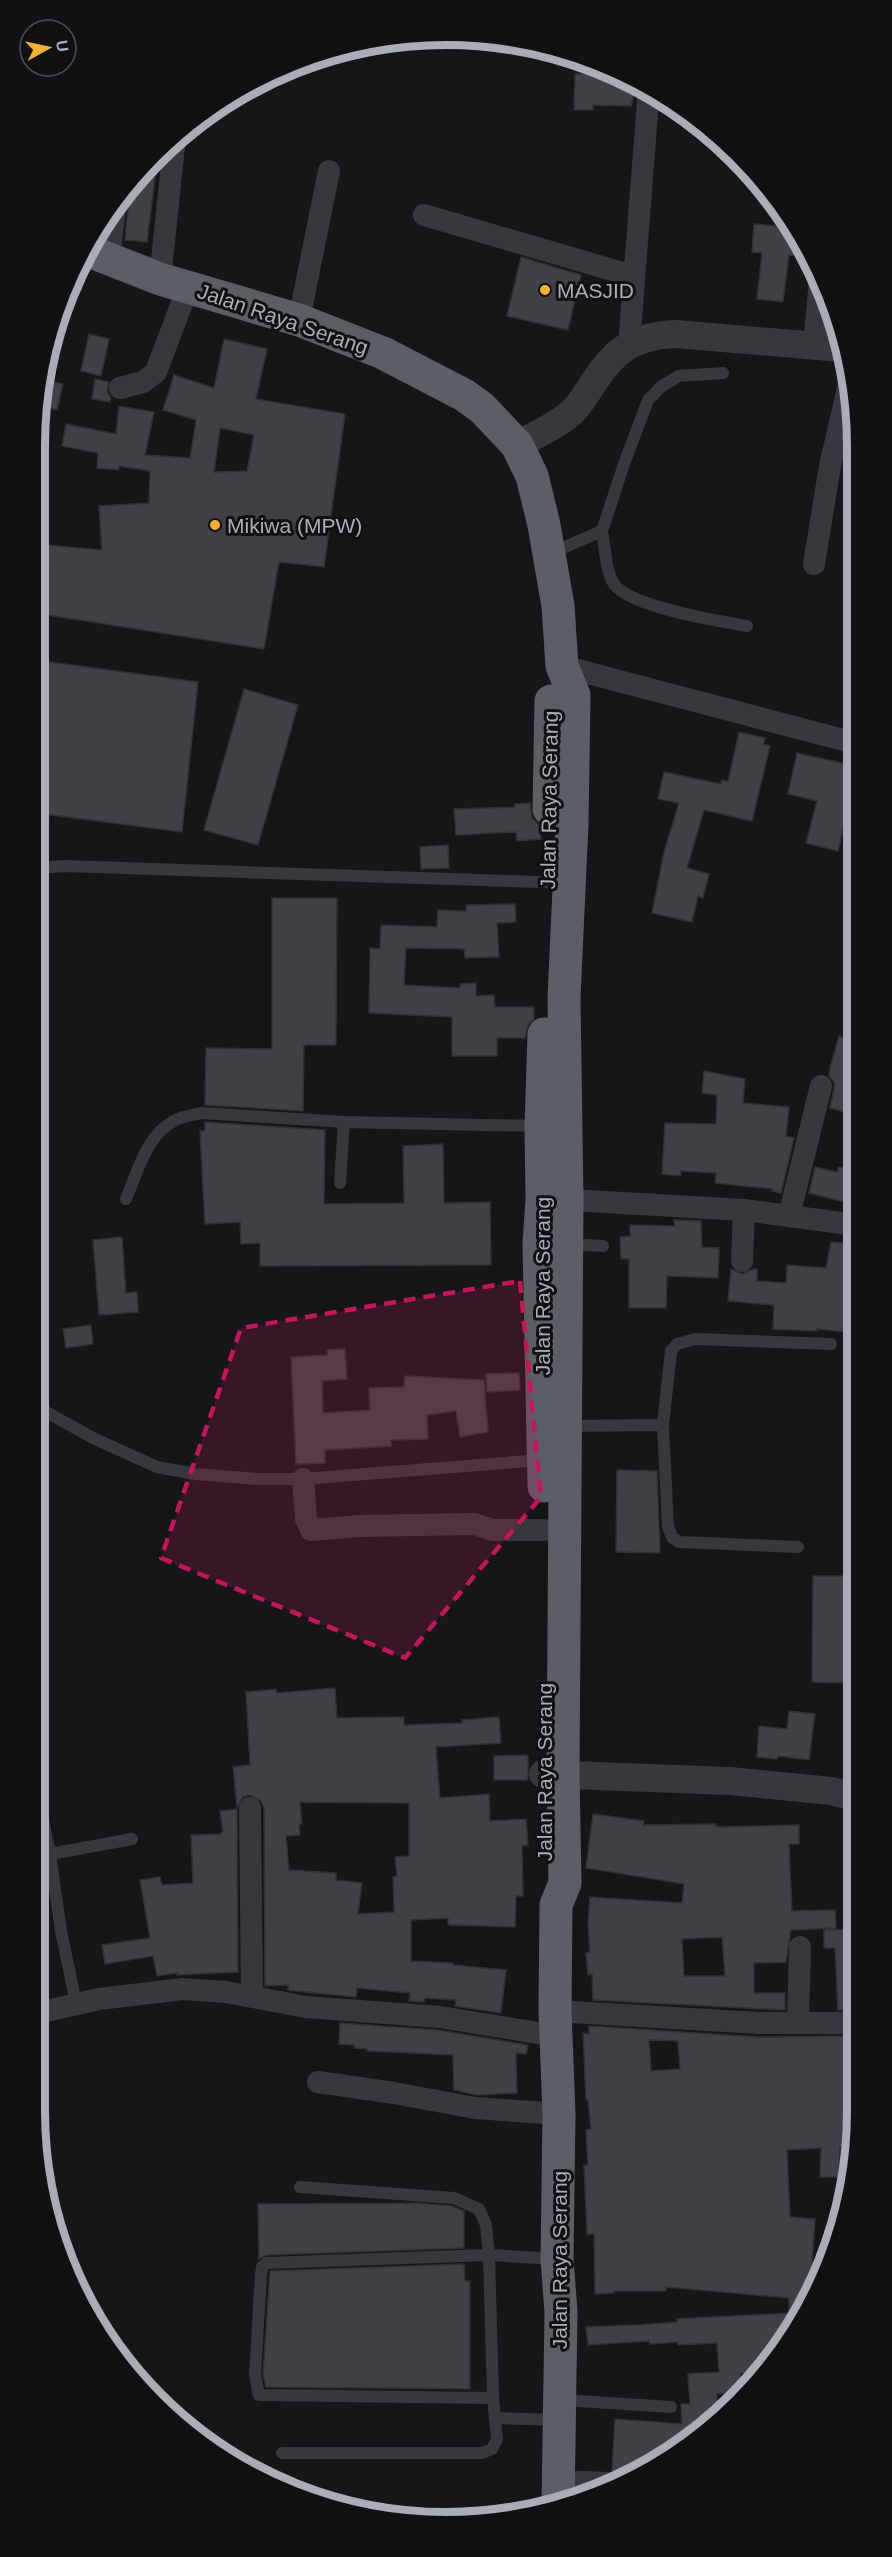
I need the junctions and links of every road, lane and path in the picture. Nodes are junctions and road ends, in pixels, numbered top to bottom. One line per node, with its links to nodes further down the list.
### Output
1 (648, 100): 6 (street)
2 (175, 151): 7 (street)
3 (329, 171): 9 (street)
4 (424, 215): 6 (street)
5 (97, 254): 7 (highway, Jalan Raya Serang)
6 (633, 276): 10 (street)
7 (174, 283): 9 (highway, Jalan Raya Serang); 13 (street)
8 (823, 310): 11 (street)
9 (299, 320): 15 (highway, Jalan Raya Serang)
10 (628, 345): 11 (street); 15 (street)
11 (827, 347)
12 (723, 373): 16 (lane)
13 (120, 388)
14 (845, 403): 18 (street)
15 (517, 445): 17 (highway, Jalan Raya Serang)
16 (602, 531): 17 (lane); 19 (lane)
17 (550, 553): 20 (highway, Jalan Raya Serang)
18 (814, 564)
19 (747, 626)
20 (562, 666): 21 (street); 23 (highway, Jalan Raya Serang)
21 (847, 741)
22 (45, 867): 23 (lane)
23 (559, 882): 26 (highway, Jalan Raya Serang); 29 (highway, Jalan Raya Serang)
24 (821, 1086): 31 (street)
25 (344, 1122): 26 (lane); 27 (lane); 28 (lane)
26 (541, 1126): 29 (highway, Jalan Raya Serang)
27 (340, 1183)
28 (126, 1199)
29 (555, 1199): 30 (street); 33 (highway, Jalan Raya Serang)
30 (744, 1210): 31 (street); 35 (street)
31 (789, 1216): 32 (street)
32 (847, 1224)
33 (552, 1244): 34 (lane); 39 (highway, Jalan Raya Serang)
34 (603, 1246)
35 (742, 1261)
36 (831, 1344): 38 (lane)
37 (45, 1411): 41 (lane)
38 (663, 1425): 39 (lane); 43 (lane)
39 (554, 1427): 40 (highway, Jalan Raya Serang); 44 (highway, Jalan Raya Serang)
40 (544, 1460): 41 (lane); 42 (highway, Jalan Raya Serang)
41 (303, 1479): 42 (street)
42 (543, 1530): 44 (highway, Jalan Raya Serang)
43 (798, 1547)
44 (553, 1774): 45 (street); 54 (highway, Jalan Raya Serang)
45 (847, 1795)
46 (250, 1808): 51 (street)
47 (45, 1830): 49 (lane)
48 (132, 1839): 49 (lane)
49 (50, 1854): 52 (lane)
50 (800, 1947): 55 (street)
51 (252, 1997): 52 (street); 54 (street)
52 (76, 2003): 53 (street)
53 (45, 2011)
54 (556, 2023): 55 (street); 58 (highway, Jalan Raya Serang)
55 (798, 2023): 56 (street)
56 (847, 2023)
57 (318, 2082): 58 (street)
58 (559, 2114): 61 (highway, Jalan Raya Serang)
59 (300, 2187): 60 (lane)
60 (489, 2255): 61 (lane); 62 (lane); 62 (lane)
61 (557, 2259): 64 (highway, Jalan Raya Serang)
62 (492, 2398): 65 (lane)
63 (671, 2408): 64 (lane)
64 (558, 2410): 65 (lane); 68 (highway, Jalan Raya Serang)
65 (496, 2418): 66 (lane)
66 (282, 2453)
67 (579, 2489): 68 (street)
68 (558, 2493)

